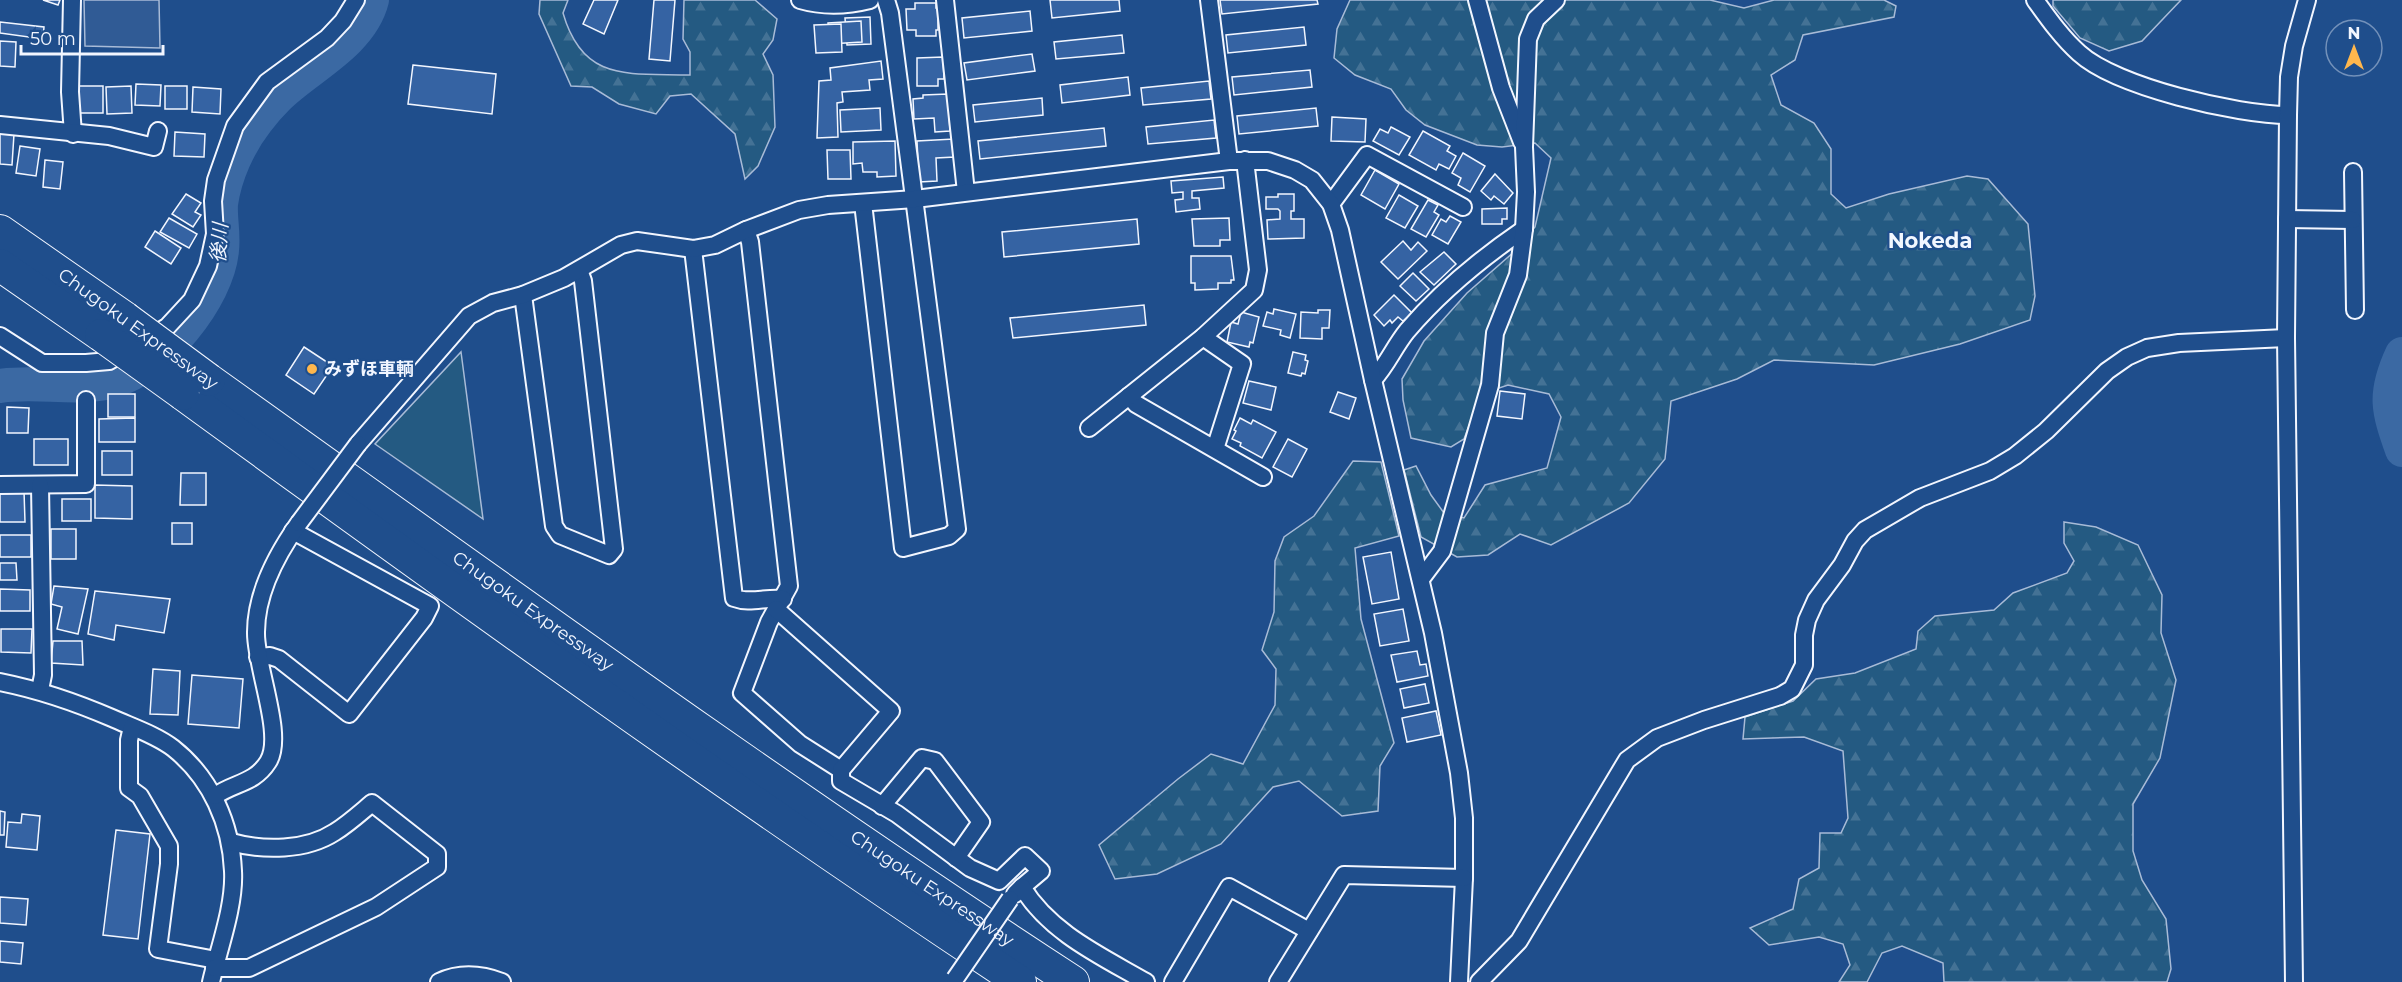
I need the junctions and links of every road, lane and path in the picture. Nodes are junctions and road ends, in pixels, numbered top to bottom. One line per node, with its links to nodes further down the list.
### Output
1 (72, 0): 15 (street)
2 (356, 0): 35 (street)
3 (800, 0): 4 (street)
4 (870, 0)
5 (886, 0): 20 (street)
6 (945, 0): 19 (street)
7 (1209, 0): 17 (street)
8 (1477, 0): 16 (street)
9 (1556, 0): 16 (street)
10 (2035, 0): 12 (street)
11 (2307, 0): 12 (street)
12 (2288, 115): 24 (street)
13 (0, 125): 15 (street)
14 (158, 131): 15 (street)
15 (73, 134)
16 (1524, 147): 26 (street)
17 (1237, 160): 19 (street); 22 (street); 36 (street)
18 (2353, 171): 25 (street)
19 (966, 192): 20 (street)
20 (915, 199): 21 (street); 21 (street)
21 (863, 203): 27 (street)
22 (1331, 204): 23 (street); 38 (street)
23 (1463, 207)
24 (2287, 219): 25 (street); 37 (street)
25 (2353, 220): 33 (street)
26 (1524, 229): 38 (street); 48 (street)
27 (746, 230): 29 (street); 49 (street)
28 (0, 231): 34 (highway, Chugoku Expressway)
29 (693, 249): 31 (street); 49 (street)
30 (0, 265): 34 (highway, Chugoku Expressway)
31 (579, 270): 32 (street); 32 (street)
32 (523, 295): 47 (street, bridge)
33 (2355, 310)
34 (113, 326): 39 (highway, Chugoku Expressway, bridge)
35 (0, 336)
36 (1203, 337): 40 (street); 43 (street)
37 (2286, 338): 72 (street); 73 (street)
38 (1373, 380): 48 (street)
39 (196, 387): 66 (highway, Chugoku Expressway); 67 (highway, Chugoku Expressway)
40 (1129, 396): 42 (street); 43 (street)
41 (86, 400): 46 (street)
42 (1089, 428)
43 (1215, 448): 44 (street)
44 (1263, 477)
45 (0, 485): 46 (street)
46 (40, 485): 52 (street)
47 (296, 527): 50 (street); 50 (street)
48 (1421, 579): 59 (street)
49 (780, 604): 54 (street); 54 (street)
50 (258, 657): 55 (street)
51 (0, 682): 52 (street)
52 (40, 690): 53 (street)
53 (132, 727): 55 (street); 62 (street)
54 (841, 770): 56 (street)
55 (215, 796): 57 (street)
56 (882, 806): 58 (street); 58 (street)
57 (231, 842): 62 (street); 62 (street)
58 (956, 858): 60 (street)
59 (1464, 878): 61 (street); 71 (street)
60 (1016, 893): 63 (street, bridge); 68 (street)
61 (1309, 932): 69 (street); 70 (street)
62 (214, 970)
63 (954, 980)
64 (439, 982): 65 (street)
65 (502, 982)
66 (1020, 982)
67 (1073, 982)
68 (1146, 982)
69 (1173, 982)
70 (1278, 982)
71 (1459, 982)
72 (1479, 982)
73 (2294, 982)

